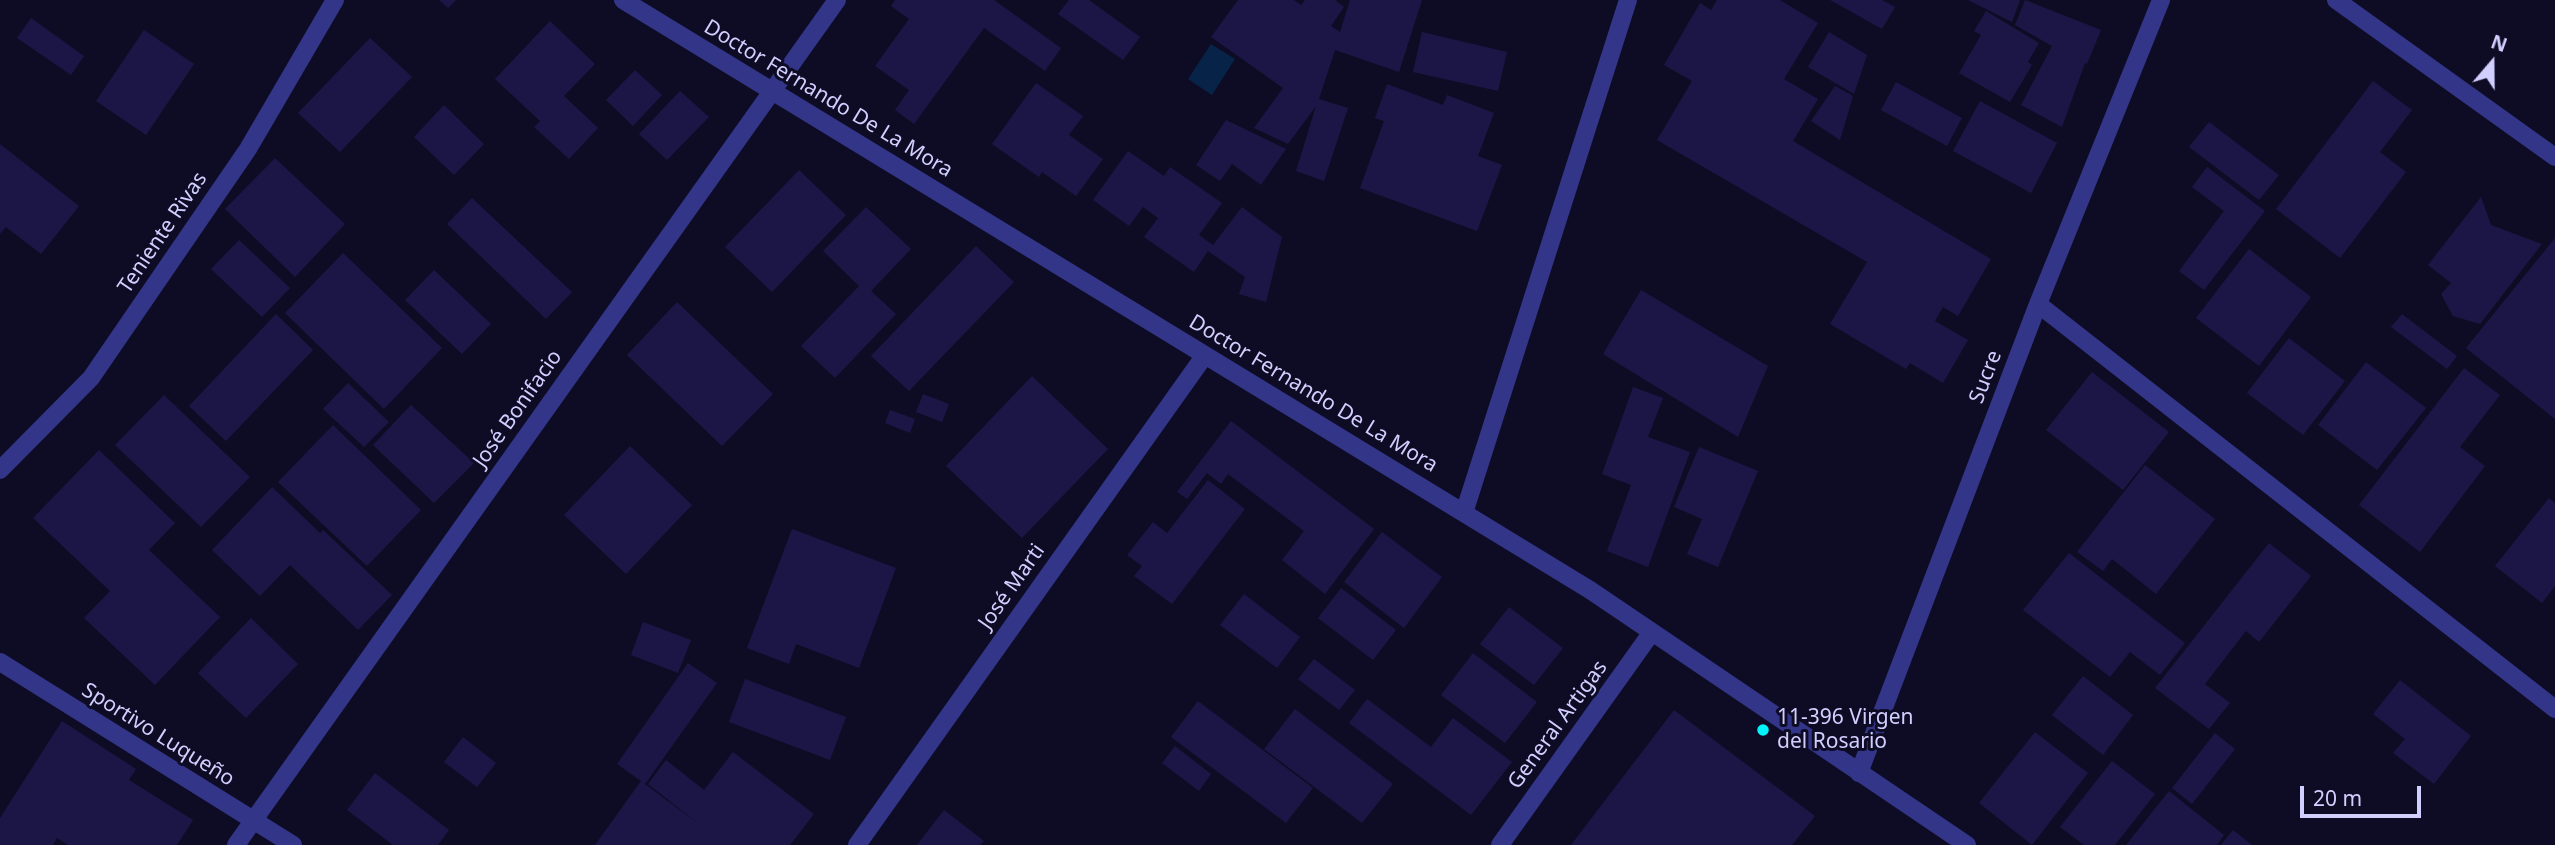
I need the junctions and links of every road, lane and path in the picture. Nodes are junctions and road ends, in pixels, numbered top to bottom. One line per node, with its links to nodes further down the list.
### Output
1 (335, 0): 11 (street, Teniente Rivas)
2 (623, 0): 7 (street, Doctor Fernando De La Mora)
3 (837, 0): 7 (street, José Bonifacio)
4 (1628, 0): 12 (street)
5 (2161, 0): 9 (street, Sucre)
6 (2336, 0): 8 (street)
7 (772, 91): 10 (street, Doctor Fernando De La Mora); 17 (street, José Bonifacio)
8 (2555, 157)
9 (2038, 304): 15 (street); 16 (street, Sucre)
10 (1205, 355): 12 (street, Doctor Fernando De La Mora); 20 (street, José Marti)
11 (0, 470)
12 (1464, 513): 13 (street, Doctor Fernando De La Mora)
13 (1652, 632): 16 (street, Doctor Fernando De La Mora); 21 (street, General Artigas)
14 (0, 662): 17 (street, Sportivo Luqueño)
15 (2555, 709)
16 (1859, 773): 22 (street, Doctor Fernando De La Mora)
17 (253, 821): 18 (street, José Bonifacio); 19 (street, Sportivo Luqueño)
18 (236, 845)
19 (293, 845)
20 (857, 845)
21 (1500, 845)
22 (1967, 845)

